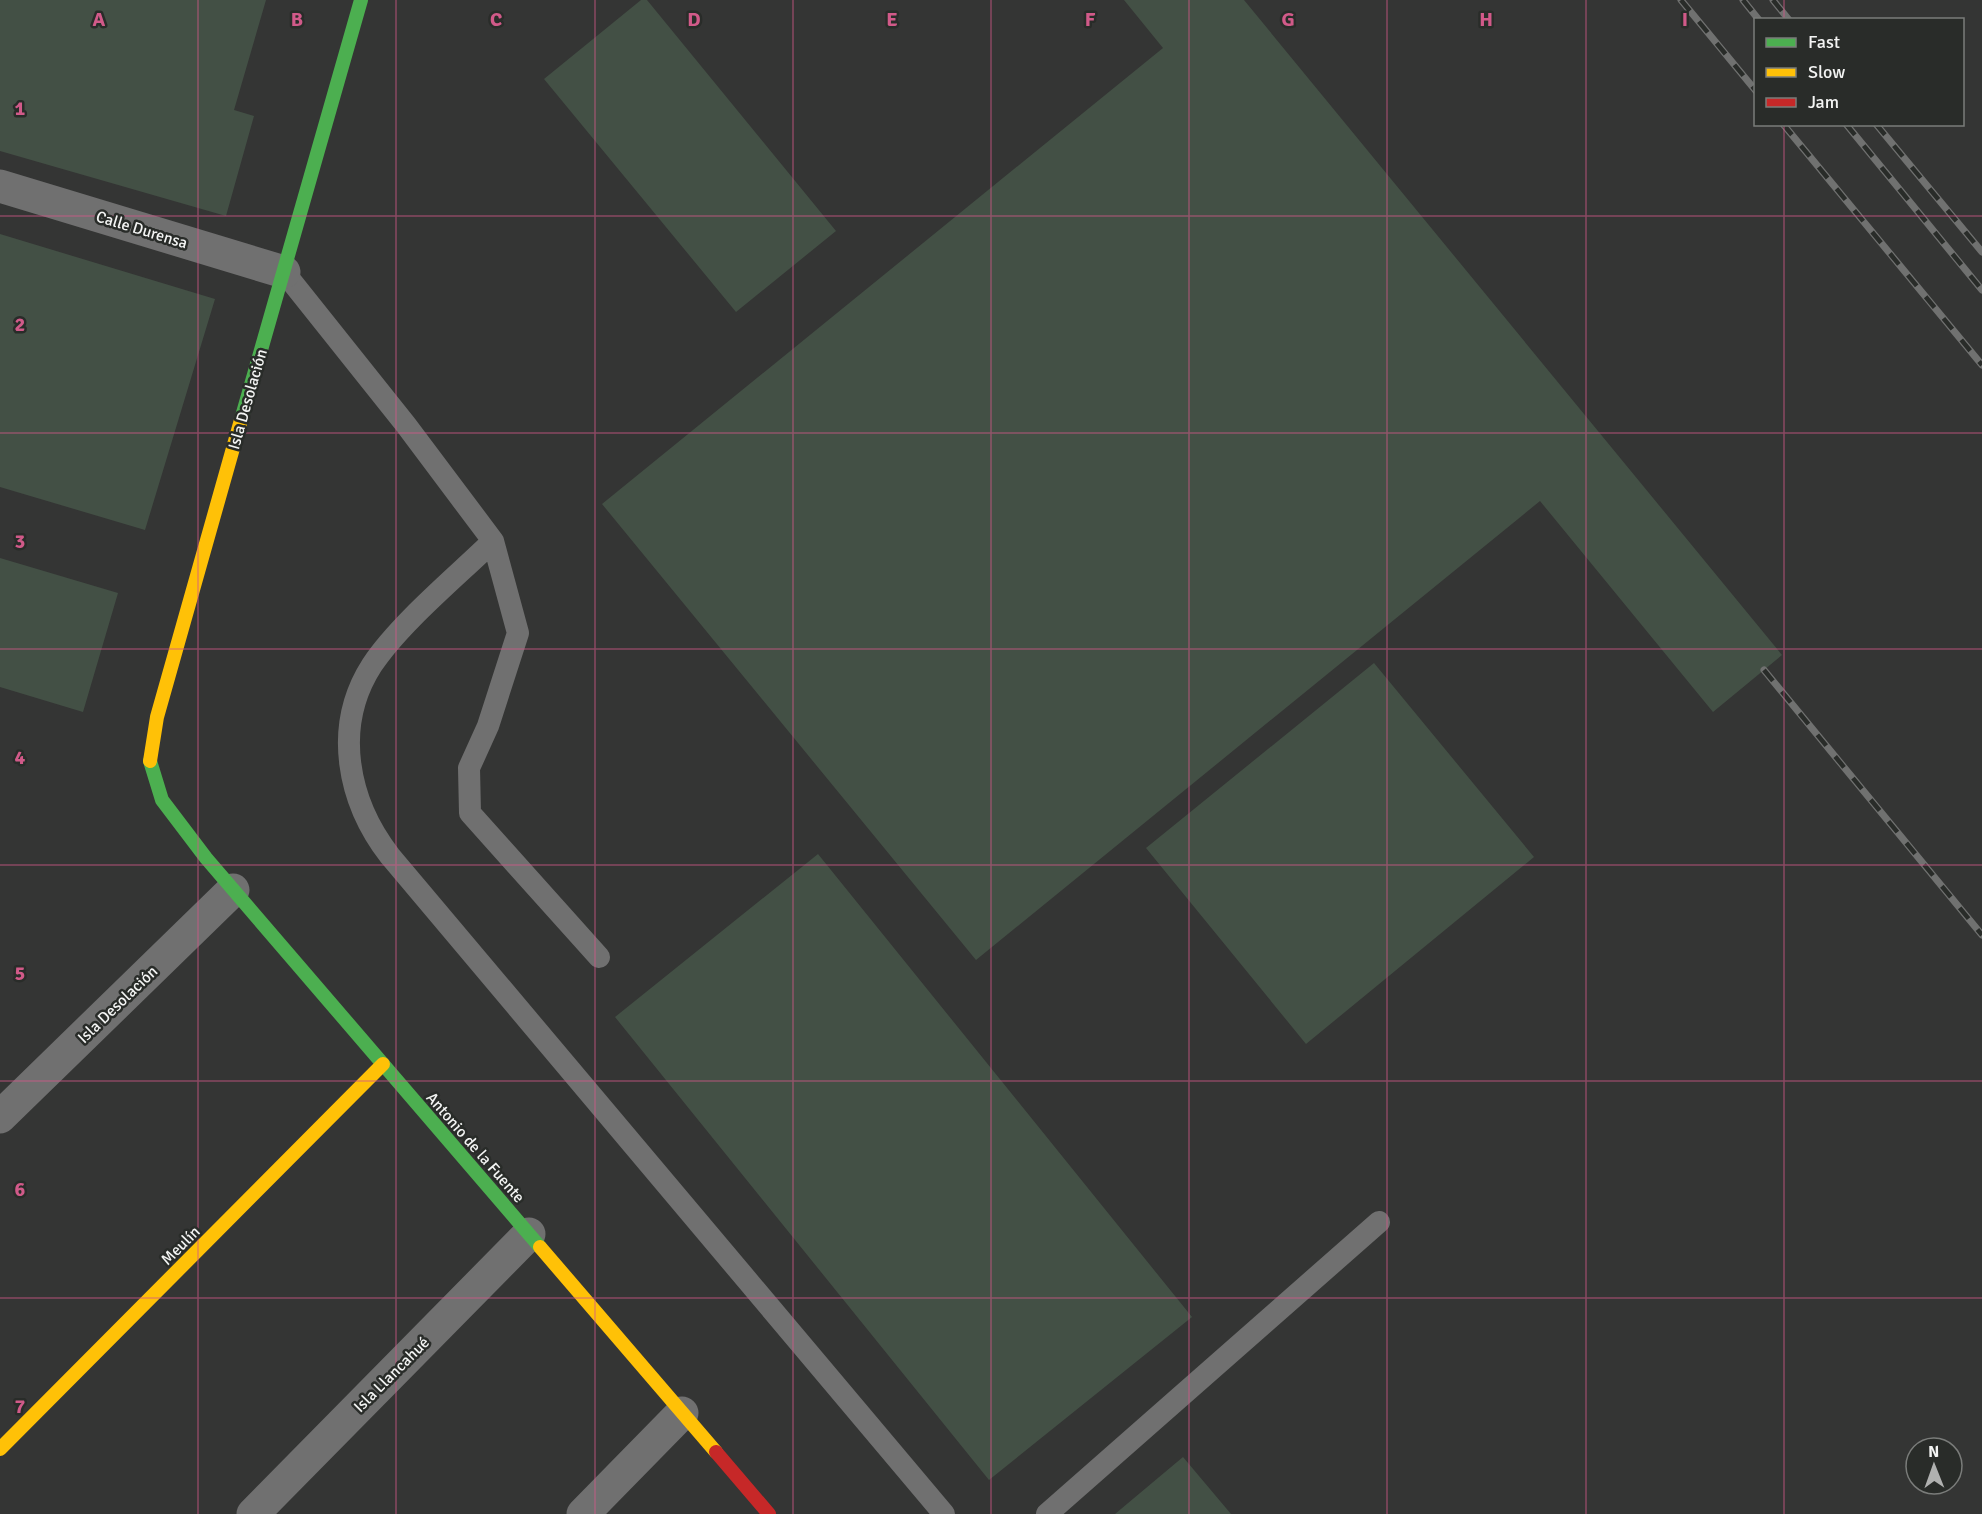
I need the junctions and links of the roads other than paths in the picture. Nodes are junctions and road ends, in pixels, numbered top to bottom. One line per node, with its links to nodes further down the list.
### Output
1 (361, 0): 3 (street, Isla Desolación)
2 (0, 186): 3 (street, Calle Durensa)
3 (284, 273): 4 (lane); 5 (street, Isla Desolación)
4 (493, 541): 7 (lane); 17 (lane)
5 (162, 800): 6 (street, Antonio de la Fuente)
6 (233, 890): 8 (street, Antonio de la Fuente); 9 (street, Isla Desolación)
7 (599, 957)
8 (383, 1064): 11 (street, Antonio de la Fuente); 13 (street, Meulín)
9 (0, 1117)
10 (1379, 1222): 18 (lane)
11 (529, 1234): 12 (street, Antonio de la Fuente); 14 (street, Isla Llancahué)
12 (682, 1413): 15 (street); 16 (street, Antonio de la Fuente)
13 (0, 1449)
14 (253, 1514)
15 (583, 1514)
16 (769, 1514)
17 (944, 1514)
18 (1047, 1514)

